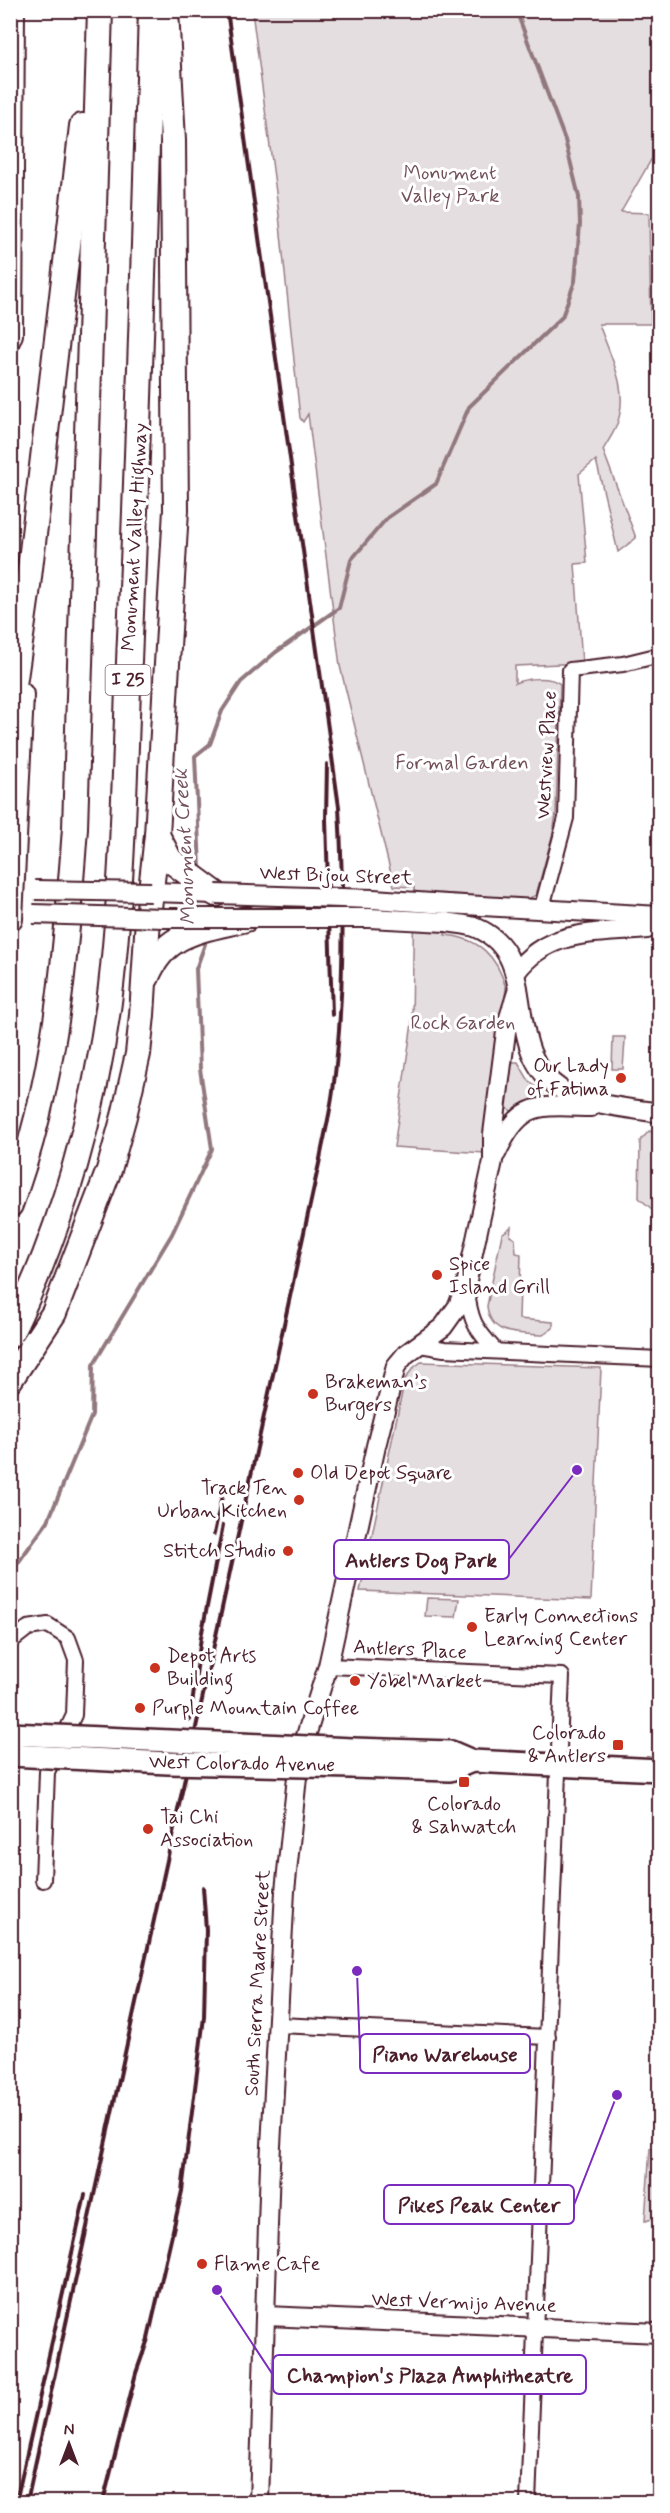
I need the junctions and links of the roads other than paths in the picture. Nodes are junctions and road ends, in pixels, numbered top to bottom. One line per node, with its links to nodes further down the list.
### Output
1 (17, 10): 6 (street)
2 (93, 10): 8 (highway)
3 (100, 10): 27 (highway, I 25)
4 (151, 10): 29 (highway, Monument Valley Highway / I 25)
5 (166, 10): 11 (highway)
6 (14, 149): 7 (street)
7 (11, 346)
8 (24, 620): 10 (highway); 12 (highway)
9 (660, 655): 15 (street, Westview Place)
10 (10, 713)
11 (157, 835): 13 (highway); 14 (highway)
12 (19, 889): 13 (street, West Bijou Street, bridge); 17 (highway)
13 (151, 892): 14 (street, West Bijou Street); 19 (highway)
14 (216, 894): 16 (street, West Bijou Street, bridge)
15 (541, 911): 16 (street, West Bijou Street); 18 (street, West Bijou Street)
16 (446, 913): 20 (street, West Bijou Street, bridge); 22 (street)
17 (16, 915): 19 (street, West Bijou Street, bridge)
18 (660, 916)
19 (148, 918): 20 (street, West Bijou Street, bridge); 23 (highway)
20 (248, 918): 23 (highway, bridge)
21 (660, 922): 22 (street)
22 (517, 981): 24 (street); 26 (street)
23 (145, 982): 33 (highway)
24 (622, 1107): 25 (street); 26 (street)
25 (660, 1113)
26 (493, 1161): 28 (street, South Sierra Madre Street)
27 (10, 1205)
28 (466, 1286): 30 (street, South Sierra Madre Street); 31 (street)
29 (10, 1335)
30 (420, 1345): 31 (street); 35 (street, South Sierra Madre Street)
31 (496, 1351): 32 (street)
32 (660, 1359)
33 (10, 1380)
34 (10, 1642): 41 (street)
35 (328, 1666): 39 (street, Antlers Place); 42 (street, South Sierra Madre Street)
36 (10, 1734): 38 (main road, West Colorado Avenue, bridge)
37 (10, 1755): 38 (main road, West Colorado Avenue, bridge)
38 (353, 1758): 39 (main road, West Colorado Avenue)
39 (559, 1765): 40 (main road, West Colorado Avenue); 43 (street)
40 (660, 1770)
41 (43, 1880)
42 (278, 2025): 43 (street); 44 (street, South Sierra Madre Street)
43 (548, 2037): 45 (street)
44 (266, 2316): 45 (street, West Vermijo Avenue); 47 (street, South Sierra Madre Street)
45 (536, 2328): 46 (street, West Vermijo Avenue); 48 (street)
46 (660, 2333)
47 (259, 2502)
48 (528, 2502)

